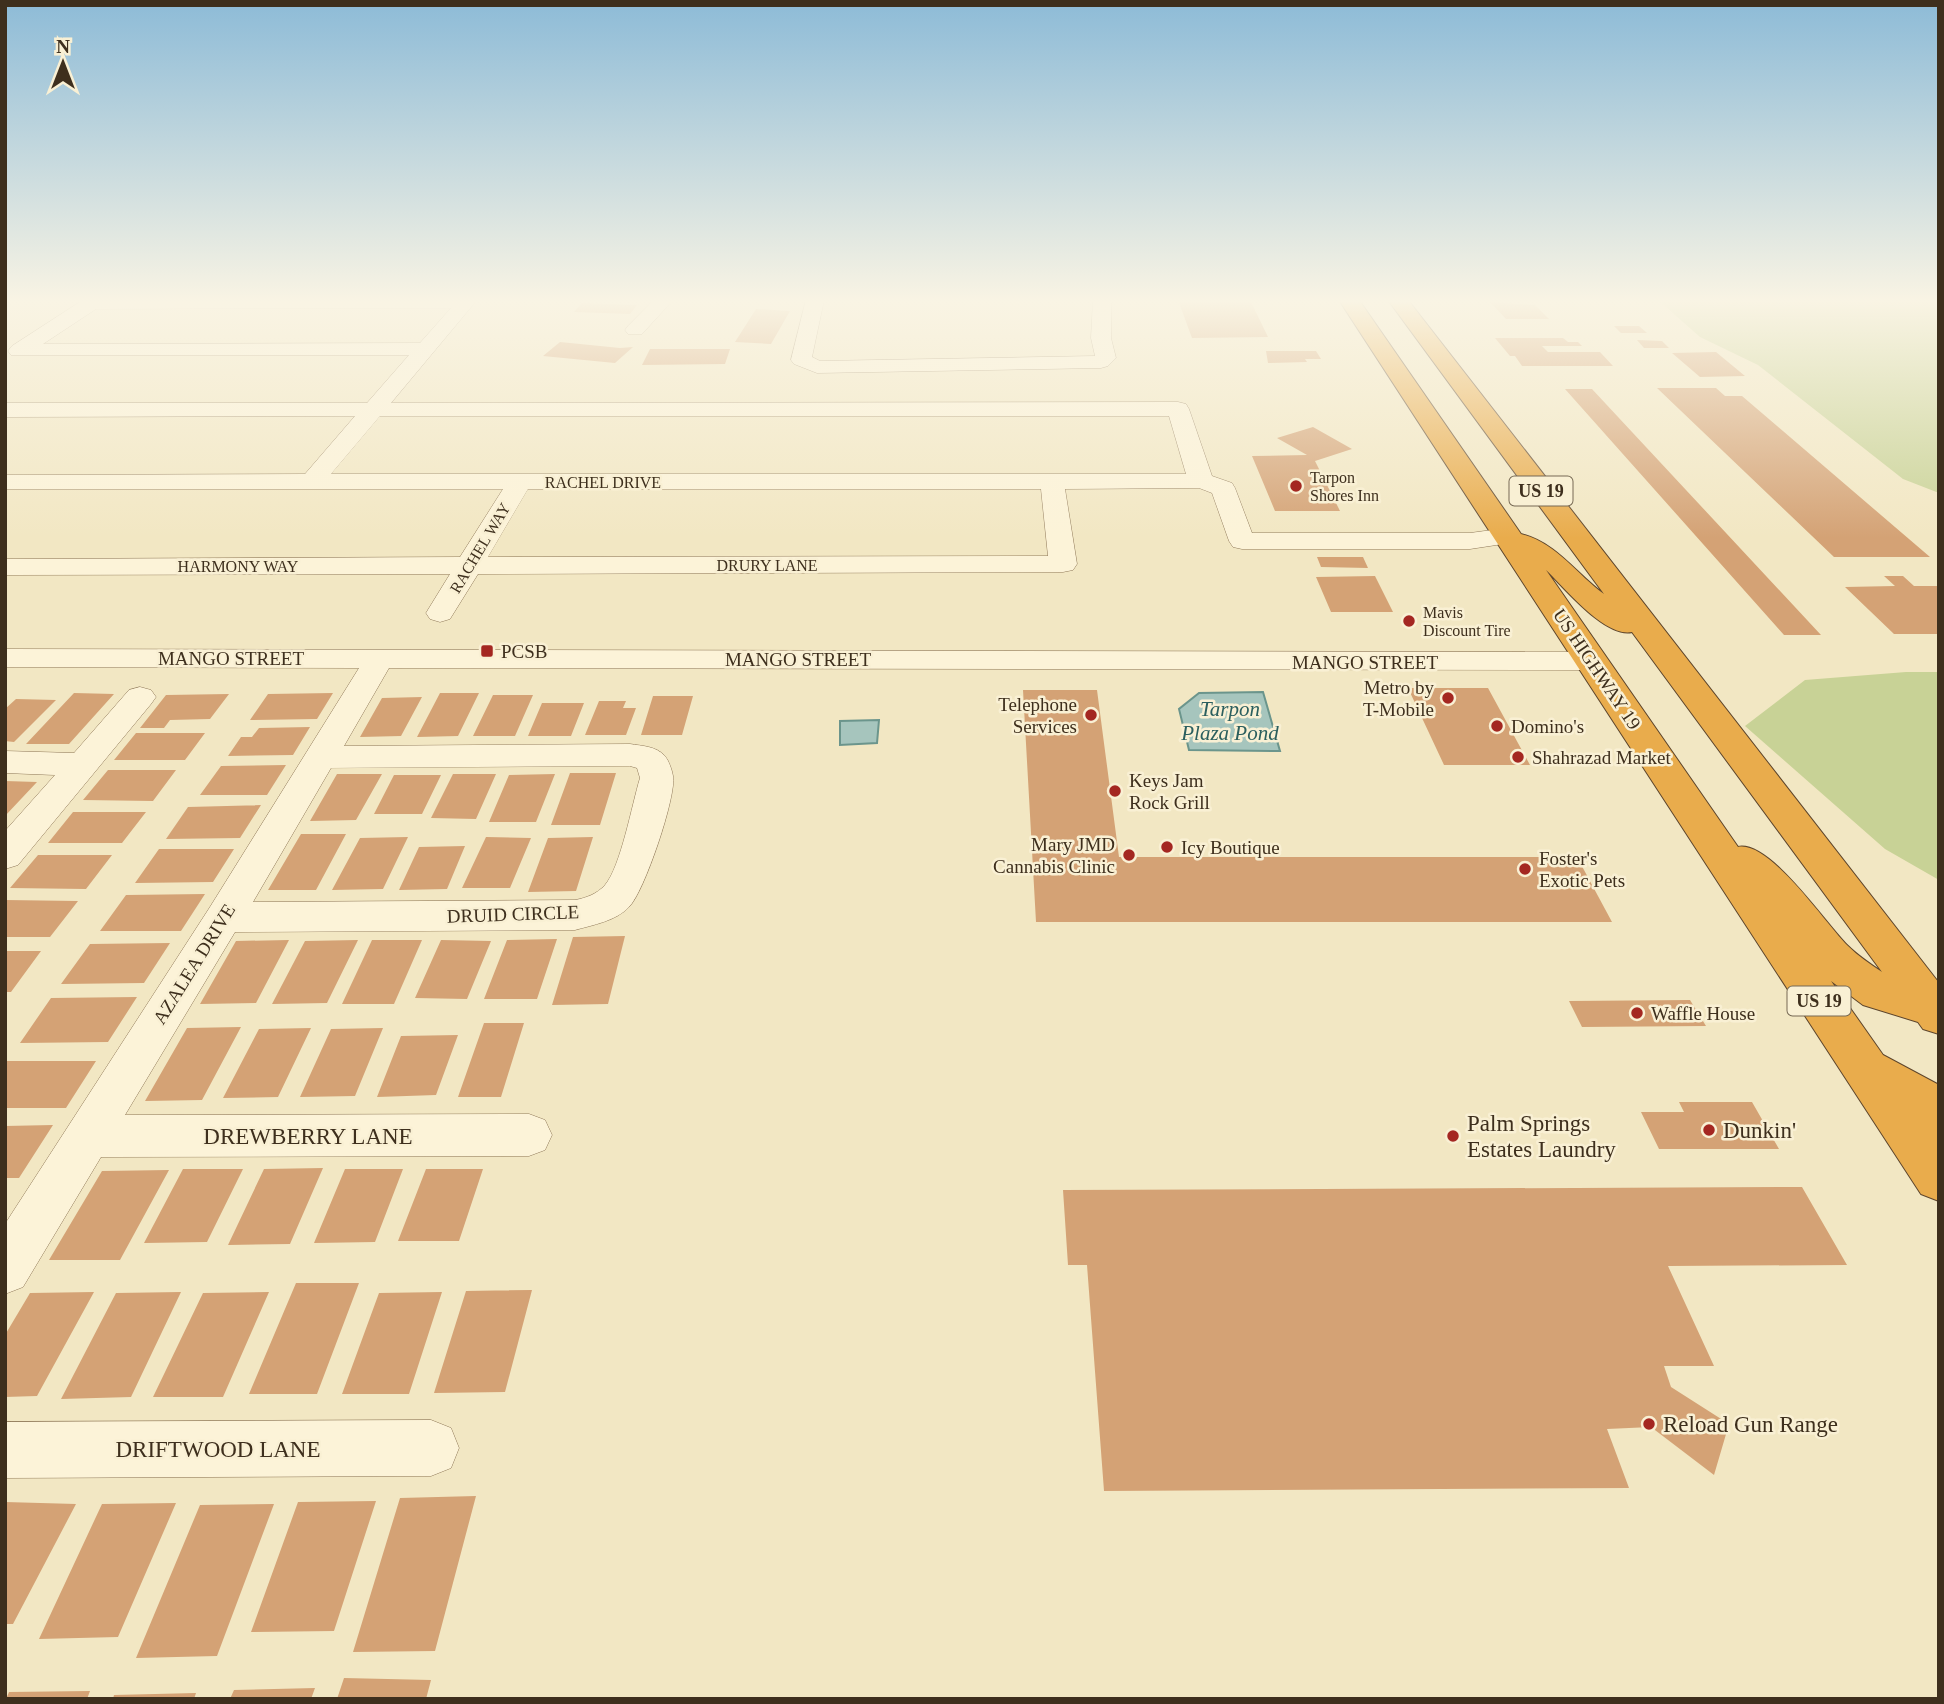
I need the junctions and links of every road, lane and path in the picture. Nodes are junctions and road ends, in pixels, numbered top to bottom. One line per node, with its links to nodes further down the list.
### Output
1 (400, 380): 5 (street)
2 (1402, 380): 6 (highway, US HIGHWAY 19 / US 19)
3 (1458, 380): 13 (highway, US 19)
4 (5, 410): 5 (street)
5 (375, 410): 7 (street); 9 (street)
6 (1423, 410): 12 (highway, US HIGHWAY 19 / US 19); 13 (highway)
7 (312, 481): 10 (street, RACHEL DRIVE); 11 (street, RACHEL DRIVE)
8 (1052, 481): 9 (street, RACHEL DRIVE); 11 (street, RACHEL DRIVE); 14 (street, DRURY LANE)
9 (1201, 481): 12 (street)
10 (5, 482)
11 (520, 482): 14 (street, RACHEL WAY)
12 (1507, 536): 17 (highway); 20 (highway, US HIGHWAY 19 / US 19)
13 (1584, 548): 17 (highway, US 19)
14 (471, 565): 15 (street, HARMONY WAY); 16 (street, RACHEL WAY)
15 (5, 567)
16 (440, 613)
17 (1662, 650): 28 (highway, US 19)
18 (5, 658): 19 (street, MANGO STREET)
19 (380, 658): 20 (street, MANGO STREET); 22 (street, AZALEA DRIVE)
20 (1592, 661): 25 (highway, US HIGHWAY 19 / US 19)
21 (140, 697): 24 (street)
22 (321, 757): 27 (street, AZALEA DRIVE); 27 (street, DRUID CIRCLE)
23 (5, 762): 24 (street)
24 (83, 764): 26 (street)
25 (1702, 823): 28 (highway); 29 (highway, US HIGHWAY 19 / US 19)
26 (5, 856)
27 (224, 917): 32 (street, AZALEA DRIVE)
28 (1936, 1012)
29 (1863, 1067): 30 (highway); 33 (highway, US HIGHWAY 19 / US 19)
30 (1939, 1113)
31 (529, 1135): 32 (street, DREWBERRY LANE)
32 (87, 1136): 34 (street, AZALEA DRIVE)
33 (1939, 1178)
34 (5, 1269)
35 (431, 1448): 36 (street, DRIFTWOOD LANE)
36 (5, 1450)

